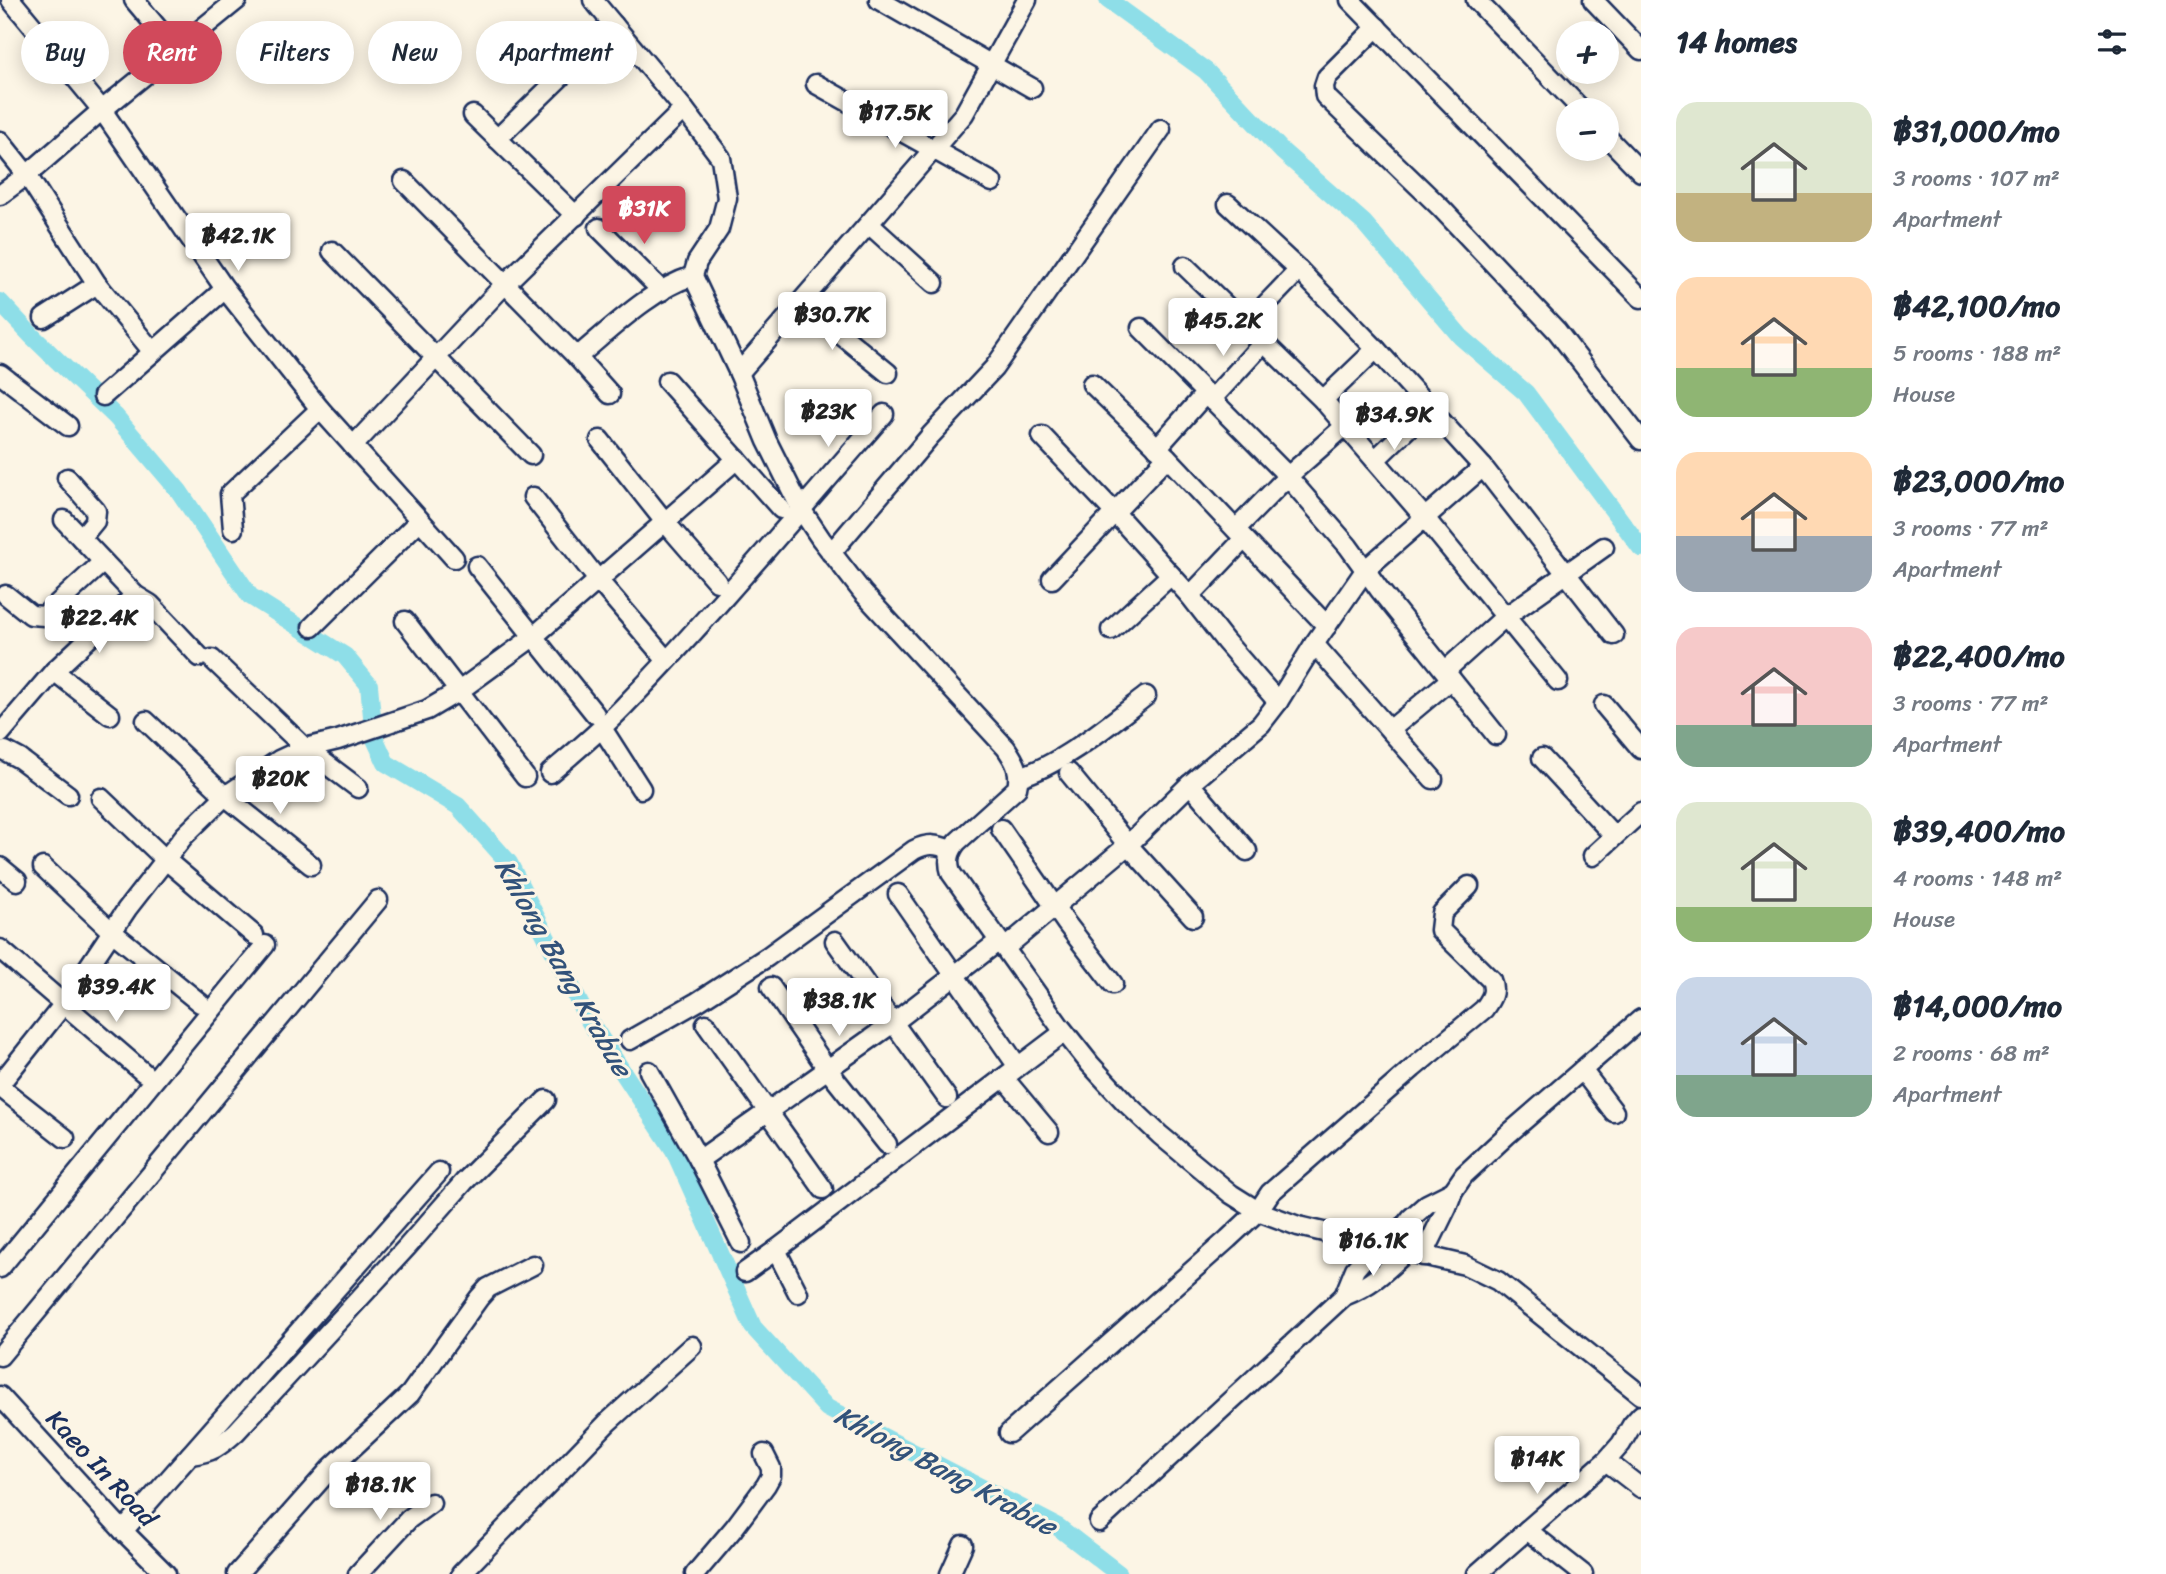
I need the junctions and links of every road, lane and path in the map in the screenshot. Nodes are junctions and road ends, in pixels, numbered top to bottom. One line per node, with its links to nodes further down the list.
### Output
1 (11, 0): 24 (street)
2 (134, 0): 11 (street)
3 (237, 0): 12 (street)
4 (593, 0): 13 (street)
5 (879, 0): 10 (street)
6 (1027, 0): 17 (street)
7 (1350, 0): 14 (street)
8 (1476, 0): 22 (street)
9 (1593, 0): 15 (street)
10 (908, 7): 17 (street)
11 (152, 21)
12 (211, 21)
13 (611, 21)
14 (1377, 27): 49 (street); 74 (street)
15 (1641, 50)
16 (637, 53): 23 (street)
17 (992, 65): 21 (street); 29 (street)
18 (134, 84): 24 (street)
19 (553, 84): 27 (street)
20 (816, 84): 29 (street)
21 (1032, 88)
22 (1570, 98)
23 (684, 109): 37 (street); 43 (street)
24 (102, 110): 32 (street); 47 (street)
25 (473, 115): 27 (street)
26 (1161, 129): 96 (street)
27 (497, 139): 37 (street)
28 (0, 141): 32 (street)
29 (934, 149): 34 (street); 38 (street)
30 (1619, 149): 31 (street)
31 (1641, 172)
32 (27, 175): 35 (street); 45 (street)
33 (404, 181): 46 (street)
34 (992, 182)
35 (0, 195)
36 (1228, 204): 42 (street)
37 (576, 216): 46 (street)
38 (869, 224): 44 (street); 50 (street)
39 (599, 228): 48 (street)
40 (332, 251): 58 (street)
41 (1185, 266): 52 (street)
42 (1298, 270): 52 (street); 55 (street)
43 (693, 275): 48 (street); 59 (street)
44 (934, 283)
45 (97, 284): 51 (street); 56 (street)
46 (505, 285): 57 (street); 58 (street)
47 (225, 289): 56 (street); 69 (street)
48 (662, 291): 57 (street)
49 (1641, 298)
50 (801, 302): 59 (street); 60 (street)
51 (44, 318)
52 (1246, 325): 54 (street)
53 (1141, 328): 66 (street)
54 (1264, 342): 66 (street); 67 (street)
55 (1376, 349): 67 (street); 68 (street)
56 (153, 352): 65 (street)
57 (577, 357): 64 (street)
58 (435, 358): 76 (street); 78 (street)
59 (739, 373): 86 (street)
60 (888, 373)
61 (0, 374): 71 (street)
62 (667, 381): 79 (street)
63 (1092, 384): 77 (street)
64 (610, 394)
65 (103, 397)
66 (1208, 397): 77 (street); 82 (street)
67 (1323, 400): 72 (street)
68 (1429, 408): 80 (street); 81 (street)
69 (320, 409): 76 (street); 92 (street)
70 (884, 414): 86 (street)
71 (68, 426)
72 (1345, 426): 80 (street); 82 (street)
73 (1042, 436): 87 (street)
74 (1641, 439)
75 (600, 440): 91 (street)
76 (353, 446): 90 (street)
77 (1162, 452): 87 (street); 93 (street)
78 (531, 455)
79 (737, 459): 85 (street); 91 (street)
80 (1375, 460): 88 (street)
81 (1483, 467): 88 (street); 101 (street)
82 (1287, 477): 93 (street); 100 (street)
83 (67, 478): 94 (street)
84 (533, 497): 104 (street)
85 (781, 509)
86 (801, 509): 96 (street); 127 (street)
87 (1115, 513): 102 (street); 103 (street)
88 (1425, 518): 100 (street); 109 (street)
89 (64, 520): 94 (street)
90 (419, 521): 97 (street); 112 (street)
91 (665, 522): 104 (street); 105 (street)
92 (233, 529)
93 (1240, 534): 108 (street); 111 (street)
94 (81, 538): 98 (street)
95 (1604, 547): 101 (street)
96 (831, 553): 137 (street)
97 (454, 558)
98 (103, 562): 106 (street); 107 (street)
99 (477, 566): 115 (street)
100 (1366, 569): 111 (street); 119 (street)
101 (1566, 572): 109 (street); 114 (street)
102 (1171, 575): 108 (street); 113 (street)
103 (1052, 579)
104 (598, 580): 115 (street); 117 (street)
105 (717, 582)
106 (6, 594)
107 (135, 594): 118 (street); 131 (street)
108 (1190, 596): 123 (street)
109 (1505, 617): 119 (street); 120 (street)
110 (405, 621): 121 (street)
111 (1327, 625): 116 (street)
112 (312, 627)
113 (1111, 629)
114 (1614, 635)
115 (533, 637): 121 (street); 127 (street)
116 (1314, 644): 123 (street); 128 (street)
117 (662, 655)
118 (54, 671): 125 (street); 130 (street)
119 (1448, 675): 128 (street); 129 (street)
120 (1558, 681)
121 (459, 691): 131 (street); 136 (street)
122 (1146, 696): 137 (street)
123 (1278, 702): 139 (street)
124 (1604, 705): 132 (street)
125 (110, 715)
126 (146, 721): 143 (street)
127 (598, 721): 134 (street); 141 (street)
128 (1390, 730): 138 (street)
129 (1496, 735)
130 (1, 746): 142 (street)
131 (305, 748): 140 (street); 143 (street)
132 (1641, 749)
133 (1542, 758): 147 (street)
134 (551, 773)
135 (1069, 773): 148 (street)
136 (525, 777)
137 (1019, 778): 149 (street)
138 (1433, 779)
139 (1190, 783): 148 (street); 150 (street)
140 (358, 788)
141 (641, 789)
142 (68, 795)
143 (225, 796): 152 (street); 153 (street)
144 (101, 798): 152 (street)
145 (1641, 812): 147 (street)
146 (1001, 829): 160 (street)
147 (1614, 836): 151 (street)
148 (1128, 845): 160 (street); 161 (street)
149 (951, 850): 164 (street); 175 (street)
150 (1247, 851)
151 (1593, 856)
152 (166, 860): 162 (street); 200 (street)
153 (311, 865)
154 (0, 867): 156 (street)
155 (44, 867): 162 (street)
156 (17, 881)
157 (1469, 886): 194 (street)
158 (898, 894): 166 (street)
159 (378, 900): 205 (street)
160 (1054, 905): 164 (street); 167 (street)
161 (1193, 916)
162 (111, 931): 169 (street); 170 (street)
163 (835, 941): 172 (street)
164 (1002, 945): 166 (street); 174 (street)
165 (0, 948): 170 (street)
166 (955, 976): 172 (street); 176 (street)
167 (1113, 984)
168 (771, 987): 177 (street)
169 (200, 1003)
170 (63, 1005): 180 (street); 182 (street)
171 (1641, 1019): 178 (street)
172 (893, 1023): 177 (street); 183 (street)
173 (706, 1024): 185 (street)
174 (1064, 1032): 181 (street); 194 (street)
175 (630, 1040)
176 (1014, 1061)
177 (828, 1070): 185 (street); 189 (street)
178 (1582, 1070): 186 (street); 193 (street)
179 (649, 1071): 190 (street)
180 (144, 1073)
181 (1004, 1078): 187 (street); 197 (street)
182 (2, 1080): 188 (street)
183 (947, 1098)
184 (546, 1101): 213 (street)
185 (768, 1112): 190 (street); 192 (street)
186 (1614, 1112)
187 (1049, 1132)
188 (65, 1138)
189 (887, 1144)
190 (699, 1160): 195 (street)
191 (439, 1172): 213 (street)
192 (823, 1189)
193 (1453, 1191): 196 (street); 198 (street)
194 (1258, 1210): 196 (street); 209 (street)
195 (741, 1244)
196 (1382, 1246): 198 (street); 203 (street)
197 (776, 1250): 201 (street); 202 (street)
198 (1415, 1254): 203 (street); 206 (street)
199 (533, 1265): 222 (street)
200 (0, 1268)
201 (745, 1272)
202 (798, 1293)
203 (1344, 1296): 217 (street)
204 (692, 1346): 224 (street)
205 (0, 1356)
206 (1641, 1395)
207 (0, 1396): 218 (street, Kaeo In Road)
208 (1641, 1415): 211 (street)
209 (1010, 1433)
210 (1641, 1438): 211 (street)
211 (1622, 1444): 214 (street)
212 (764, 1454): 225 (street)
213 (191, 1455): 218 (street)
214 (1606, 1461): 215 (street); 219 (street)
215 (1641, 1488)
216 (431, 1503): 223 (street)
217 (1098, 1522)
218 (123, 1531): 221 (street, Kaeo In Road)
219 (1527, 1531): 227 (street); 228 (street)
220 (963, 1545): 226 (street)
221 (166, 1574)
222 (237, 1574)
223 (358, 1574)
224 (461, 1574)
225 (695, 1574)
226 (950, 1574)
227 (1477, 1574)
228 (1583, 1574)

